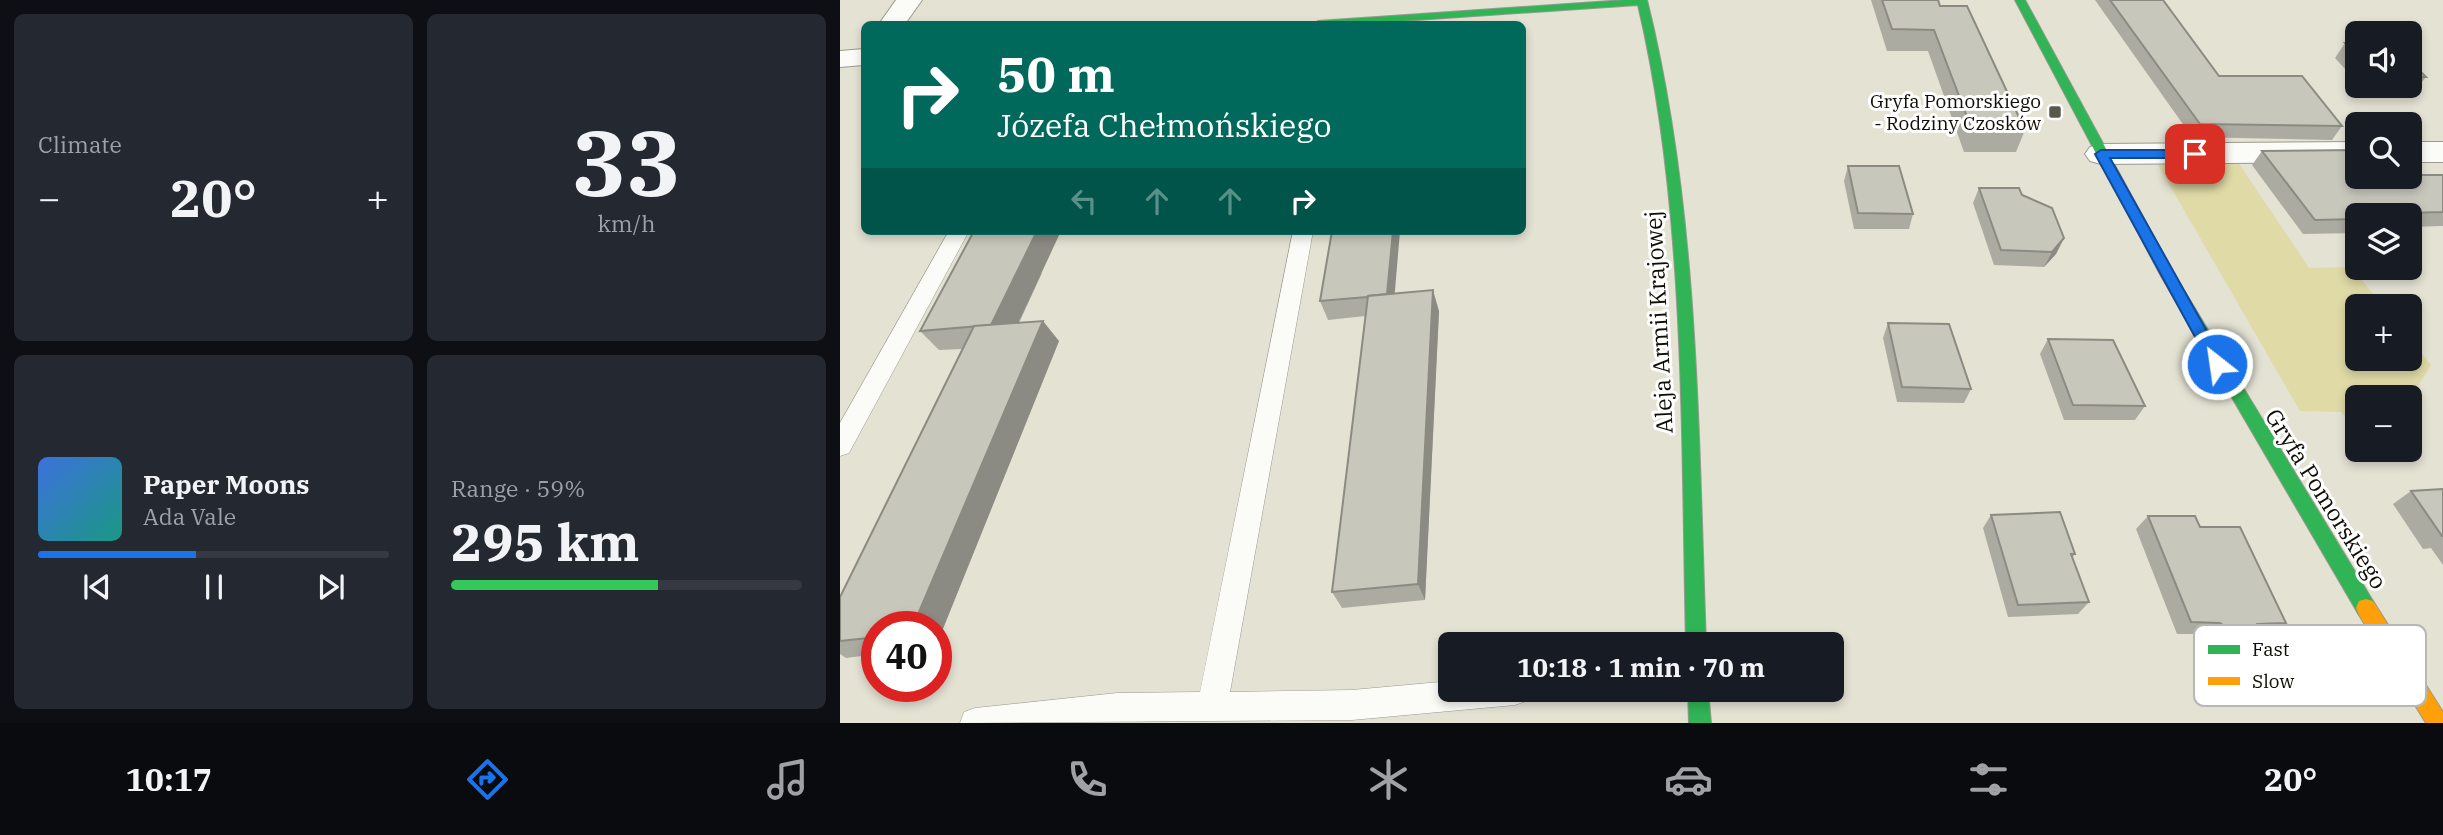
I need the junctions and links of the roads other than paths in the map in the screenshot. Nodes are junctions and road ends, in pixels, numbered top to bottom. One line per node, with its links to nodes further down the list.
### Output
1 (909, 0): 4 (street)
2 (2020, 0): 11 (street, Gryfa Pomorskiego)
3 (1642, 1): 5 (street); 16 (street, Aleja Armii Krajowej)
4 (894, 21)
5 (1360, 21)
6 (861, 57): 7 (street)
7 (840, 59)
8 (2345, 152): 11 (street)
9 (2422, 152): 10 (street)
10 (2443, 152)
11 (2101, 154): 15 (street, Gryfa Pomorskiego)
12 (957, 235): 14 (lane)
13 (1302, 235): 20 (lane)
14 (840, 446)
15 (2378, 625)
16 (1696, 632)
17 (1438, 697): 20 (lane)
18 (1699, 702): 22 (street)
19 (2426, 704): 23 (street, Gryfa Pomorskiego)
20 (1212, 706): 21 (lane)
21 (975, 723)
22 (1700, 723)
23 (2438, 723)

